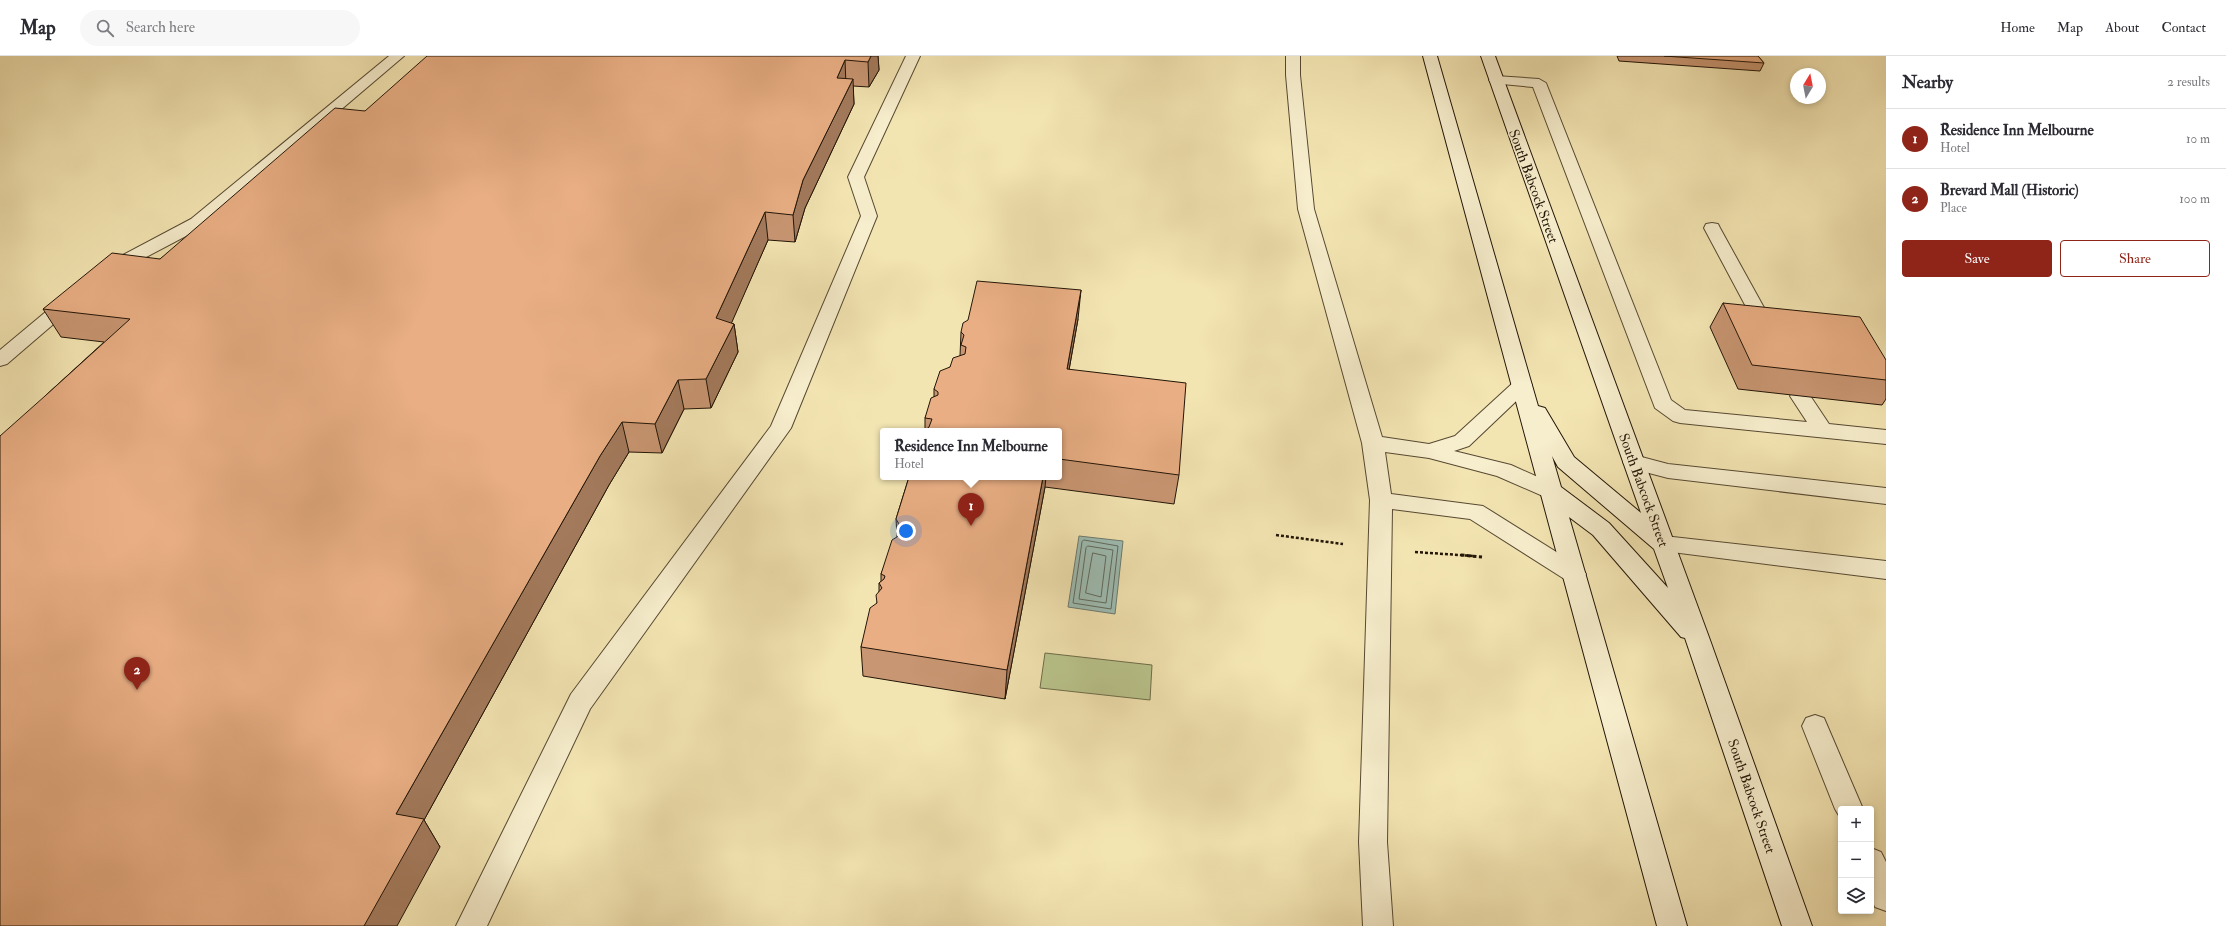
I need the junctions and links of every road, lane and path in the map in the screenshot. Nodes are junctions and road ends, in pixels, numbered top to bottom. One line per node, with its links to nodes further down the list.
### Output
1 (397, 56): 9 (main road)
2 (913, 56): 28 (main road)
3 (1293, 56): 14 (main road)
4 (1430, 56): 10 (main road)
5 (1488, 56): 6 (main road, South Babcock Street)
6 (1496, 80): 12 (main road); 16 (main road, South Babcock Street)
7 (1712, 228): 8 (main road)
8 (1770, 333)
9 (0, 360)
10 (1522, 384): 15 (main road); 17 (main road); 20 (main road)
11 (1800, 396): 12 (main road)
12 (1823, 431): 13 (main road)
13 (1886, 437)
14 (1373, 443): 15 (main road); 19 (main road)
15 (1430, 451): 17 (main road)
16 (1634, 462): 18 (main road); 20 (main road, South Babcock Street)
17 (1552, 492): 22 (main road); 23 (main road)
18 (1886, 496)
19 (1381, 500): 22 (main road); 29 (main road)
20 (1664, 544): 21 (main road); 23 (main road, South Babcock Street)
21 (1886, 570)
22 (1574, 574): 30 (main road)
23 (1698, 640): 31 (main road, South Babcock Street)
24 (1815, 726): 25 (main road)
25 (1848, 806)
26 (1874, 868): 27 (main road)
27 (1886, 897)
28 (471, 926)
29 (1378, 926)
30 (1672, 926)
31 (1797, 926)

